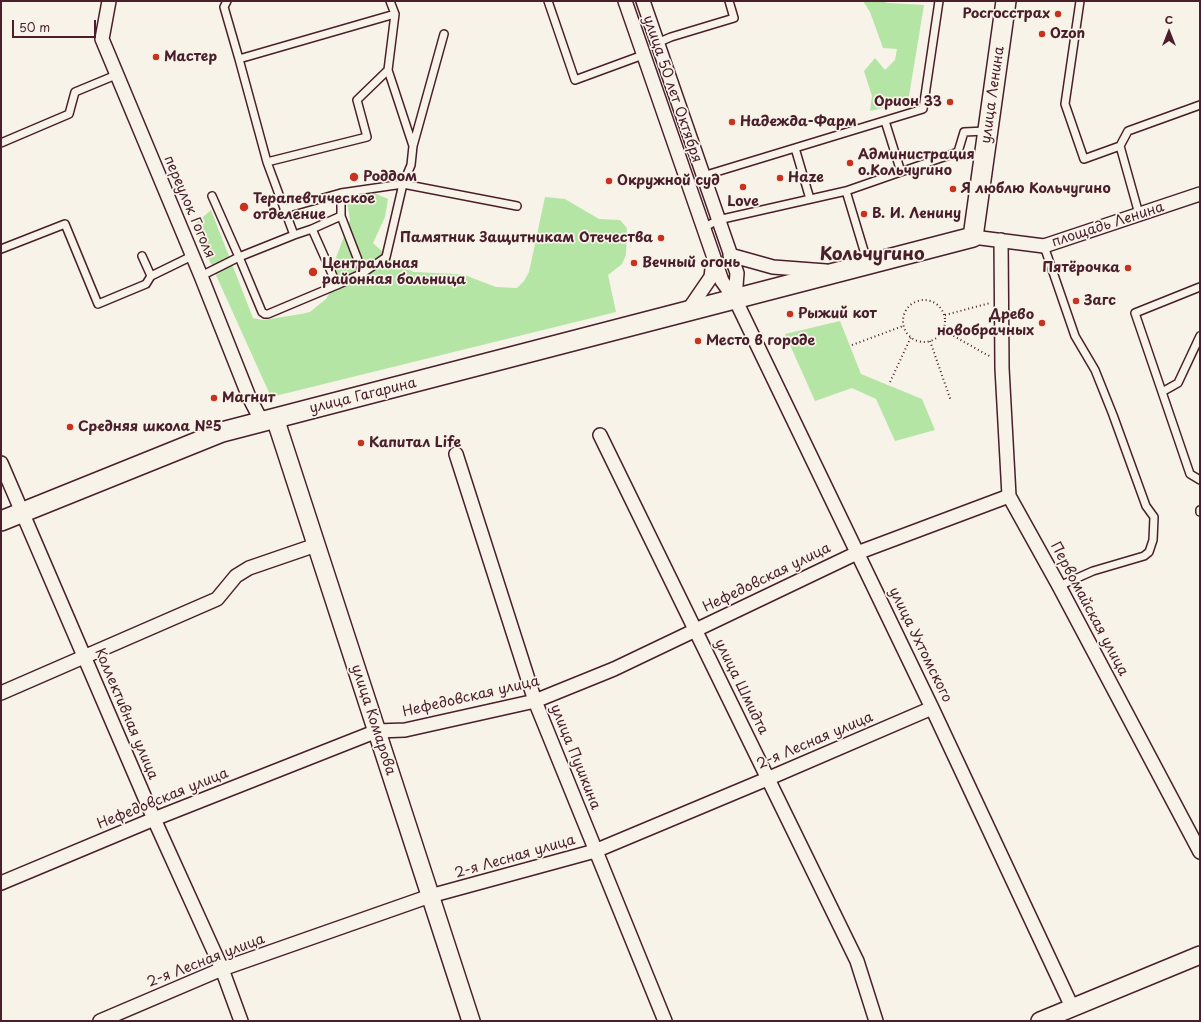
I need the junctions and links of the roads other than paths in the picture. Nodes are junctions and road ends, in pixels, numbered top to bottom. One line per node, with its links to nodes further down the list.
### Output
1 (109, 1): 17 (street, переулок Гоголя)
2 (227, 1): 15 (lane)
3 (390, 1): 11 (lane)
4 (548, 1): 14 (lane)
5 (625, 1): 14 (street, улица 50 лет Октября)
6 (643, 1): 13 (street, улица 50 лет Октября)
7 (729, 1): 13 (lane)
8 (939, 1): 19 (lane)
9 (1006, 1): 20 (main road, улица Ленина)
10 (1080, 1): 23 (lane)
11 (395, 14): 15 (lane); 16 (lane)
12 (444, 34): 22 (lane)
13 (657, 43): 27 (street, улица 50 лет Октября)
14 (643, 55): 39 (street, улица 50 лет Октября)
15 (238, 59): 25 (lane)
16 (388, 70): 22 (lane); 25 (lane)
17 (116, 75): 21 (lane); 48 (street, переулок Гоголя)
18 (1200, 105): 23 (lane)
19 (885, 121): 24 (lane); 26 (lane)
20 (988, 131): 26 (lane); 42 (main road, улица Ленина)
21 (1, 143)
22 (413, 146): 28 (lane)
23 (1120, 146): 36 (lane)
24 (795, 148): 27 (lane); 33 (lane)
25 (267, 162): 35 (lane)
26 (901, 172): 29 (lane)
27 (703, 176): 38 (street, улица 50 лет Октября)
28 (402, 184): 30 (lane); 34 (lane); 53 (lane)
29 (846, 191): 33 (lane); 51 (lane)
30 (341, 193): 35 (lane); 37 (lane)
31 (1200, 194): 36 (street, площадь Ленина)
32 (212, 196): 50 (lane)
33 (810, 199): 38 (lane)
34 (517, 206)
35 (284, 209): 41 (lane)
36 (1139, 214): 44 (street, площадь Ленина)
37 (341, 216): 40 (lane); 53 (lane)
38 (718, 220): 39 (lane); 46 (street, улица 50 лет Октября)
39 (703, 228): 49 (street, улица 50 лет Октября)
40 (312, 229): 41 (lane); 56 (lane)
41 (294, 235): 50 (lane)
42 (973, 237): 43 (street, площадь Ленина); 51 (main road, площадь Ленина)
43 (1002, 240): 44 (street, площадь Ленина); 67 (street, Первомайская улица)
44 (1044, 246): 72 (lane)
45 (1, 249): 54 (lane)
46 (730, 255): 52 (street); 58 (street, улица 50 лет Октября)
47 (142, 256): 54 (lane)
48 (192, 256): 54 (lane); 55 (street, переулок Гоголя)
49 (713, 256): 58 (street, улица 50 лет Октября); 59 (street, улица 50 лет Октября)
50 (240, 257): 55 (lane); 56 (lane)
51 (868, 264): 52 (main road, площадь Ленина)
52 (838, 272): 58 (main road, площадь Ленина)
53 (362, 273): 56 (lane)
54 (151, 276)
55 (200, 276): 62 (street, переулок Гоголя)
56 (337, 285)
57 (1200, 287): 61 (lane)
58 (735, 299): 59 (main road, улица Гагарина); 71 (street, улица Ухтомского)
59 (687, 312): 62 (main road, улица Гагарина)
60 (1200, 336): 61 (lane)
61 (1162, 392): 66 (lane)
62 (269, 420): 68 (main road, улица Гагарина); 70 (street, улица Комарова)
63 (600, 435): 73 (street, улица Шмидта)
64 (456, 454): 76 (street, улица Пушкина)
65 (1, 463): 68 (street, Коллективная улица)
66 (1200, 480)
67 (1008, 496): 71 (street, Нефедовская улица); 72 (street, Первомайская улица)
68 (23, 512): 69 (main road, улица Гагарина); 74 (street, Коллективная улица)
69 (1, 521)
70 (316, 545): 74 (street); 78 (street, улица Комарова)
71 (857, 553): 73 (street, Нефедовская улица); 77 (street, улица Ухтомского)
72 (1059, 586): 81 (street, Первомайская улица)
73 (696, 631): 76 (street, Нефедовская улица); 79 (street, улица Шмидта)
74 (85, 658): 75 (street); 80 (street, Коллективная улица)
75 (1, 693)
76 (535, 701): 78 (street, Нефедовская улица); 82 (street, улица Пушкина)
77 (932, 708): 79 (street, 2-я Лесная улица); 87 (street, улица Ухтомского)
78 (377, 731): 80 (street, Нефедовская улица); 84 (street, улица Комарова)
79 (767, 779): 82 (street, 2-я Лесная улица); 92 (street, улица Шмидта)
80 (154, 819): 83 (street, Нефедовская улица); 86 (street, Коллективная улица)
81 (1199, 847)
82 (596, 851): 84 (street, 2-я Лесная улица); 91 (street, улица Пушкина)
83 (1, 883)
84 (430, 896): 86 (street, 2-я Лесная улица); 90 (street, улица Комарова)
85 (1200, 955): 87 (street)
86 (222, 970): 88 (street, 2-я Лесная улица); 89 (street, Коллективная улица)
87 (1072, 1008): 93 (street)
88 (100, 1021)
89 (241, 1021)
90 (471, 1021)
91 (665, 1021)
92 (876, 1021)
93 (1040, 1021)

